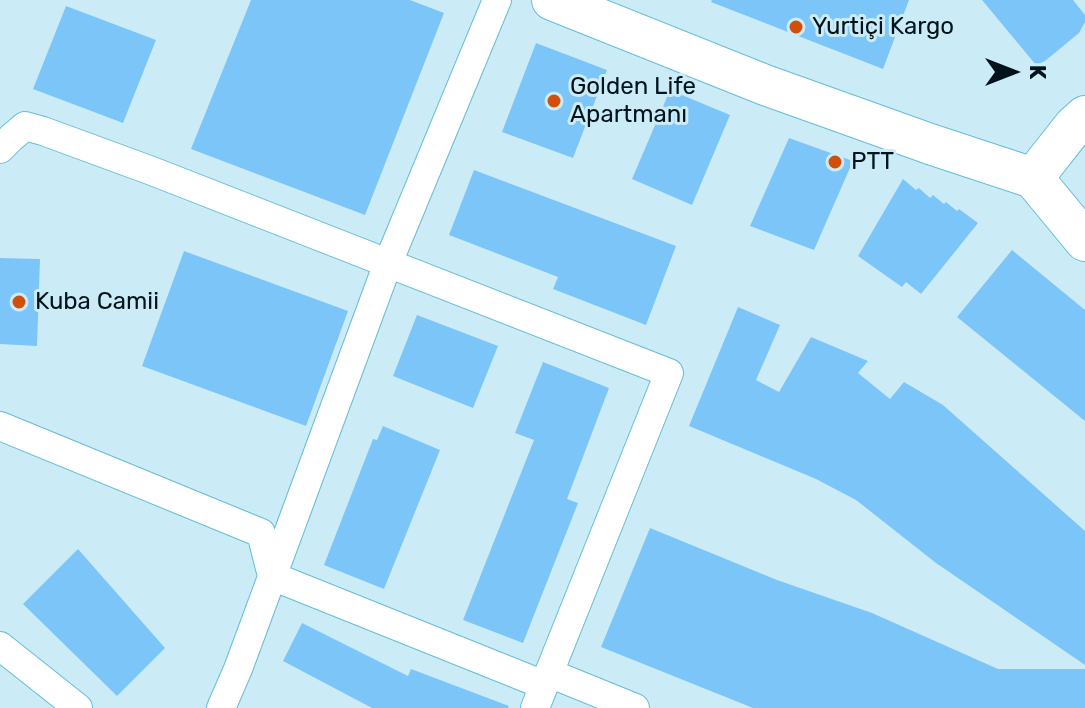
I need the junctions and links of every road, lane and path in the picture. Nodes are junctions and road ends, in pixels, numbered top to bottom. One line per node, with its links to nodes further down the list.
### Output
1 (497, 0): 7 (street)
2 (552, 0): 5 (street)
3 (1085, 116): 5 (street)
4 (0, 149): 7 (street)
5 (1033, 178): 6 (street)
6 (1085, 241)
7 (388, 263): 9 (street); 11 (street)
8 (1, 429): 9 (street)
9 (272, 576): 11 (street); 13 (street)
10 (0, 646): 12 (street)
11 (542, 689): 14 (street)
12 (78, 708)
13 (221, 708)
14 (635, 708)

